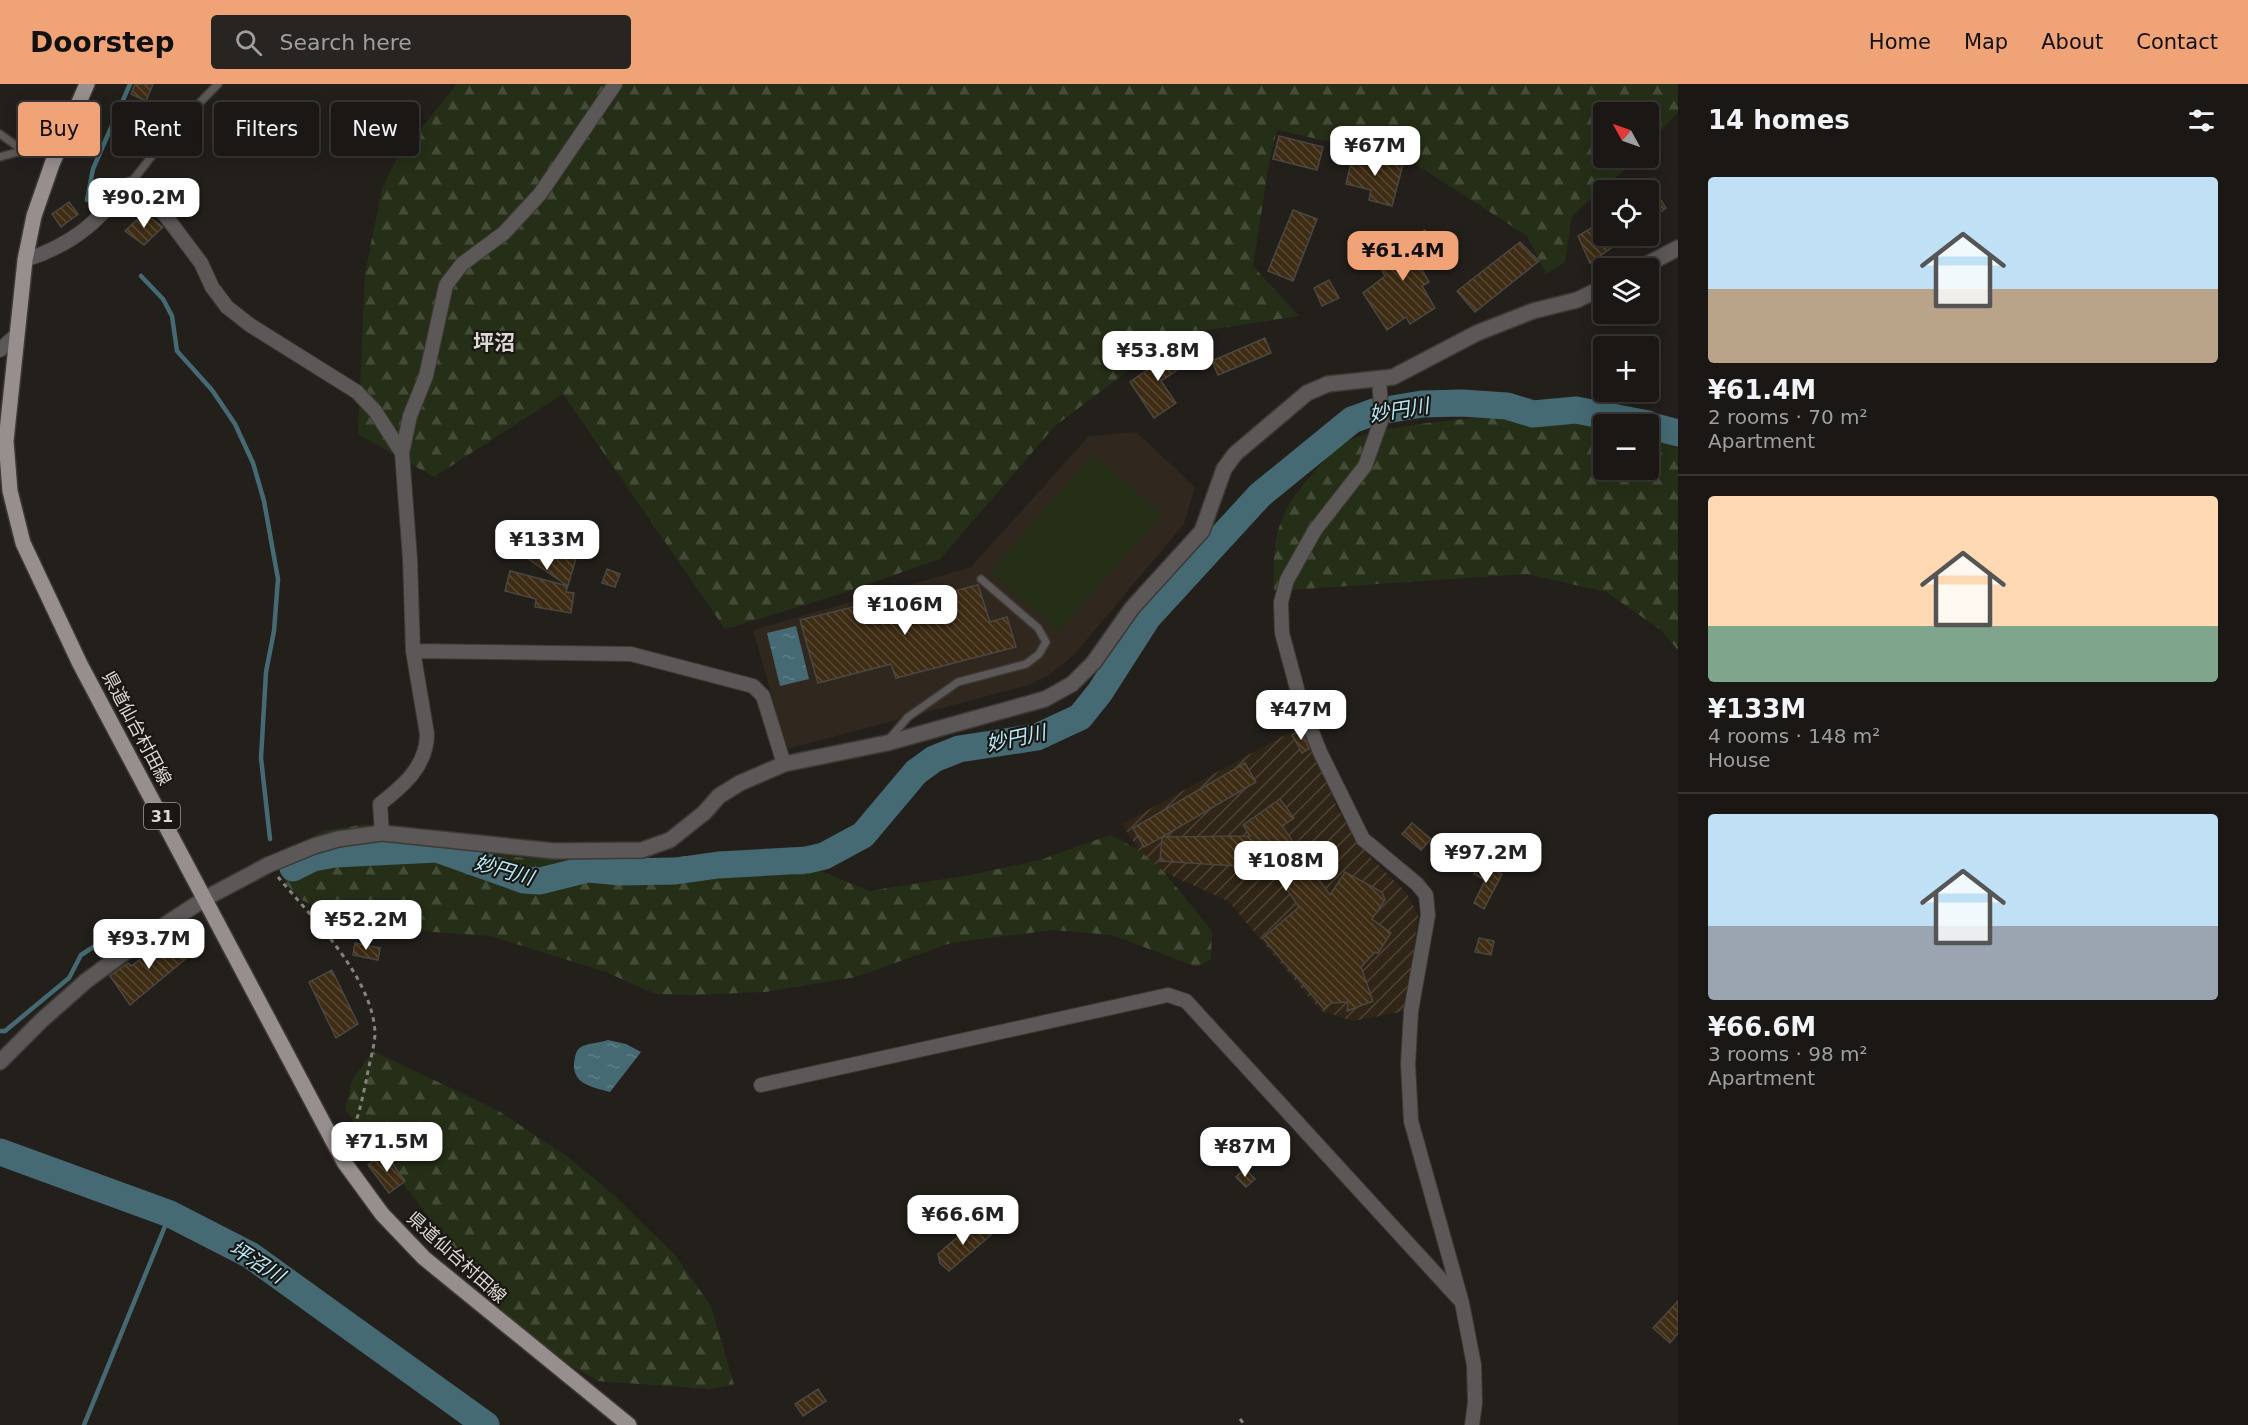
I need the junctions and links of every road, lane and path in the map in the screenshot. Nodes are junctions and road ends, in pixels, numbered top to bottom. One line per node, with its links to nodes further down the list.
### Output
1 (87, 84): 4 (main road, 県道仙台村田線 / 31)
2 (218, 84): 10 (lane)
3 (615, 84): 18 (street)
4 (79, 102)
5 (0, 134): 6 (lane)
6 (18, 147)
7 (18, 150): 9 (lane)
8 (56, 156): 13 (main road, 県道仙台村田線 / 31)
9 (0, 158)
10 (130, 184): 13 (street); 18 (street)
11 (1678, 249): 12 (street)
12 (1659, 258)
13 (25, 260): 15 (main road, 県道仙台村田線 / 31)
14 (1593, 292): 17 (street)
15 (15, 336): 16 (street); 25 (main road, 県道仙台村田線 / 31)
16 (0, 350)
17 (1378, 380): 21 (street); 29 (street)
18 (402, 453): 20 (street)
19 (981, 579): 21 (lane)
20 (413, 651): 22 (street); 23 (street)
21 (887, 742): 22 (street)
22 (784, 764): 23 (street)
23 (382, 833): 24 (street)
24 (268, 865): 25 (street); 28 (path)
25 (206, 898): 26 (street); 28 (main road, 県道仙台村田線 / 31)
26 (0, 1062)
27 (761, 1085): 29 (street)
28 (339, 1153): 31 (main road, 県道仙台村田線 / 31)
29 (1462, 1303): 33 (street)
30 (1240, 1419): 32 (path)
31 (629, 1425)
32 (1245, 1425)
33 (1472, 1425)

